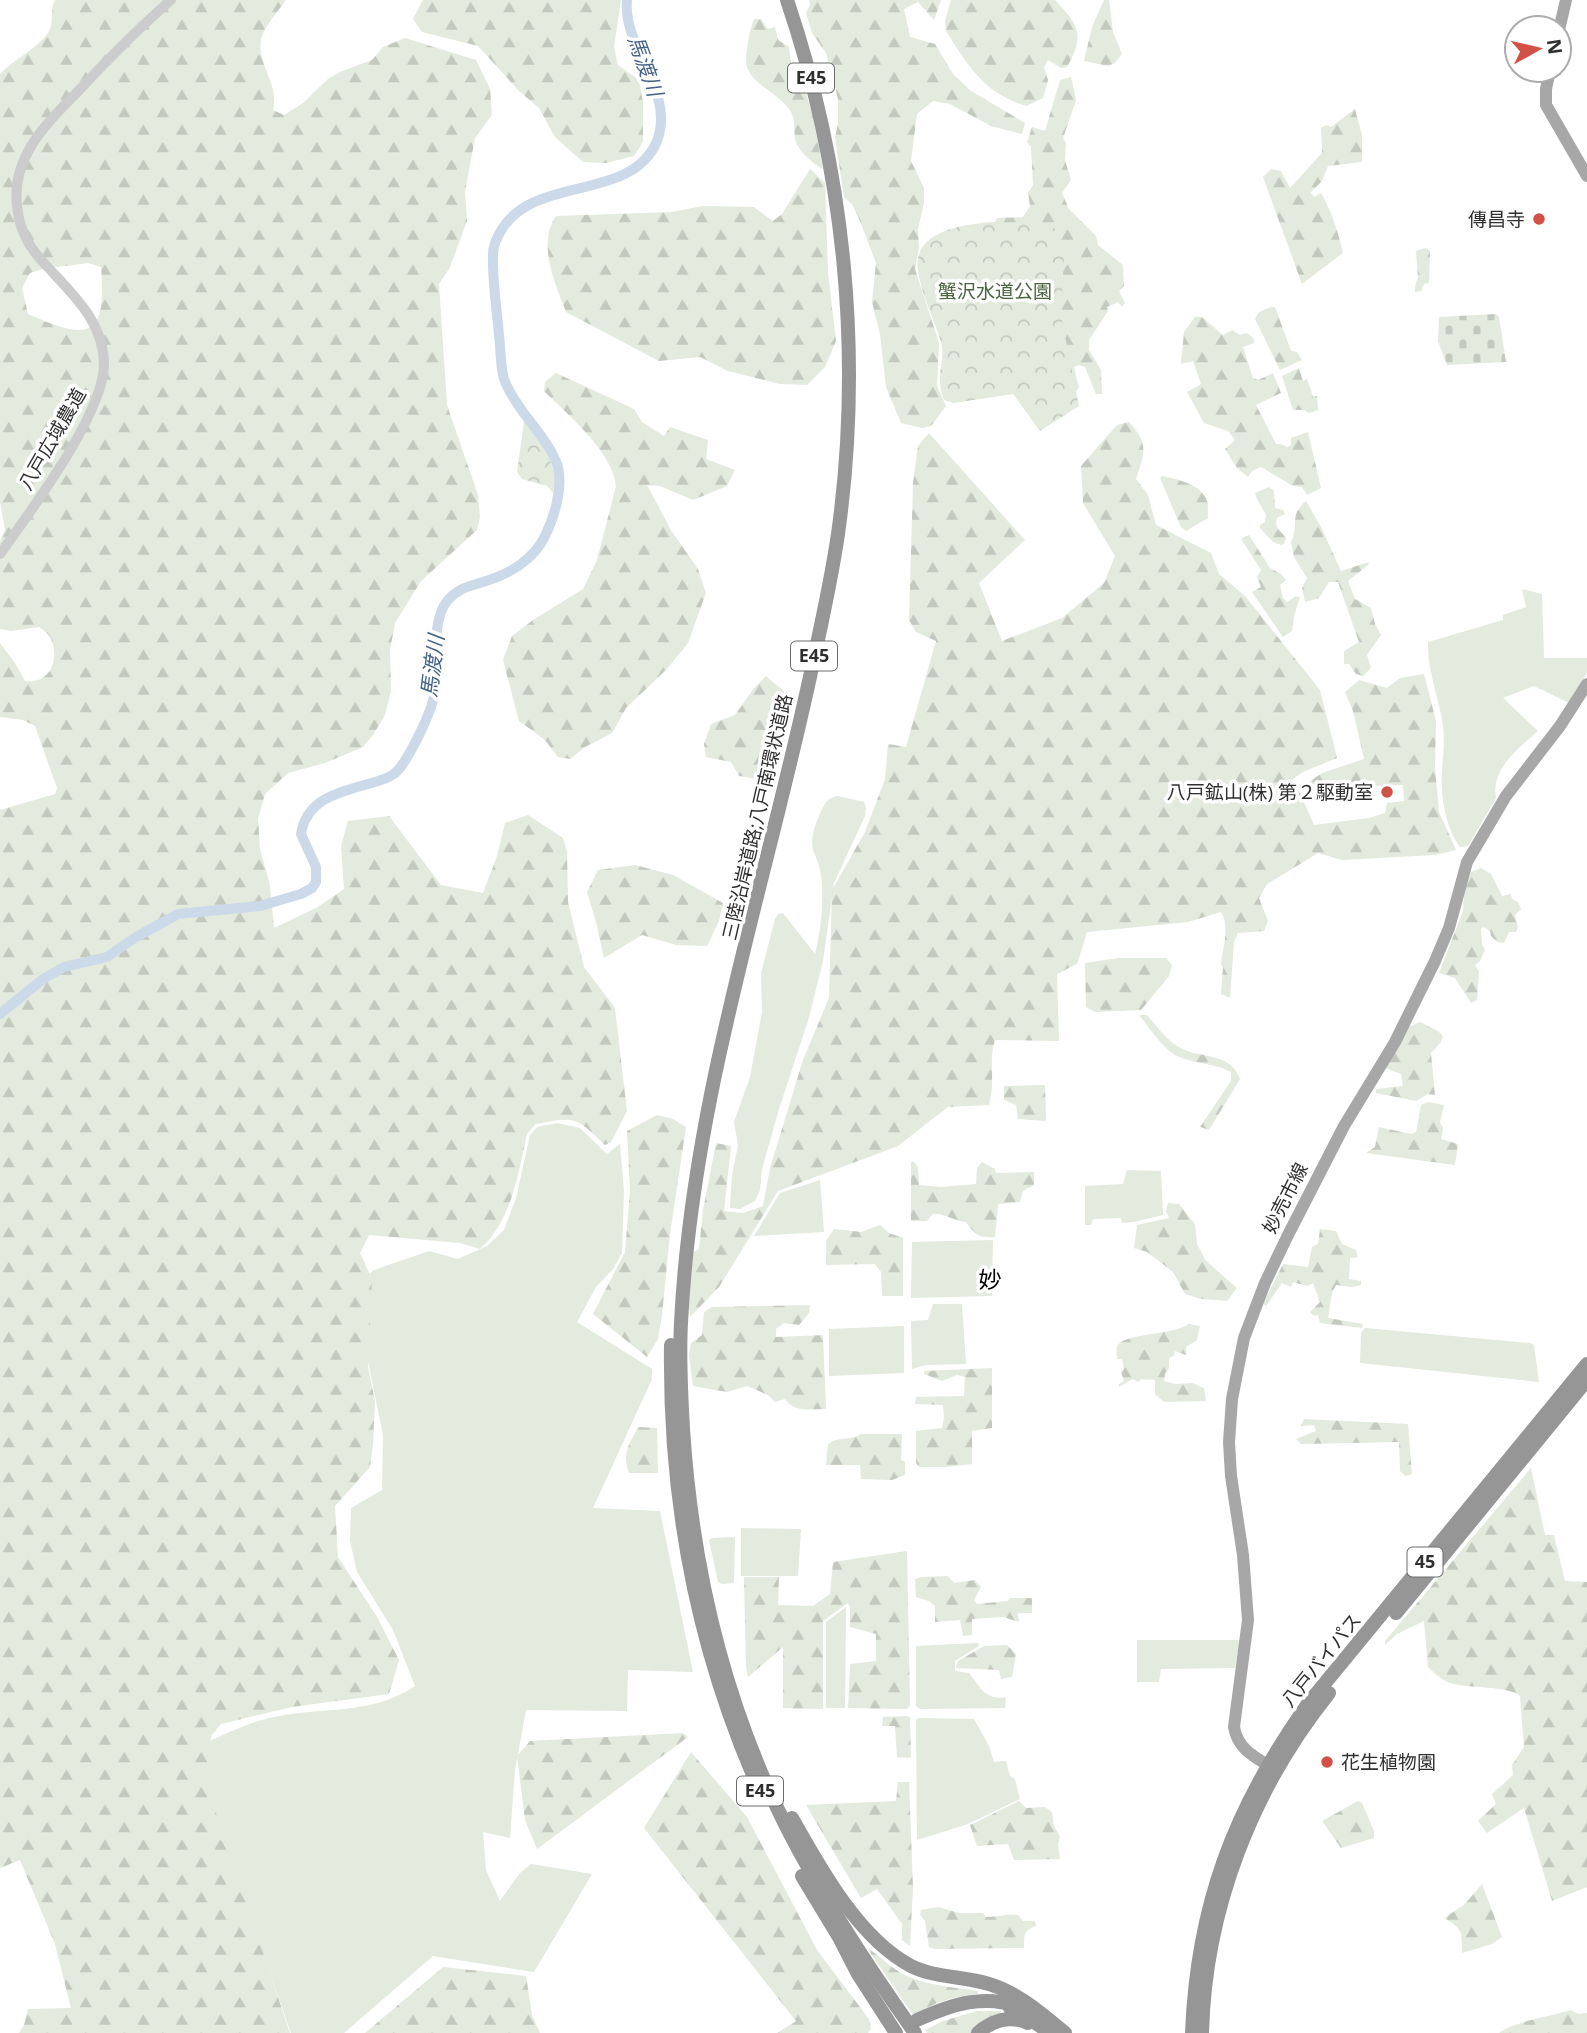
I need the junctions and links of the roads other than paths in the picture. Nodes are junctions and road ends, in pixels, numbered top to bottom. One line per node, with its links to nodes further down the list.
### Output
1 (171, 0): 5 (street, 八戸広域農道)
2 (787, 0): 7 (highway, 三陸沿岸道路;八戸南環状道路 / E45)
3 (1547, 84): 4 (main road)
4 (1587, 176)
5 (0, 554)
6 (1587, 684): 11 (main road, 妙売市線)
7 (708, 1103): 10 (highway, 三陸沿岸道路;八戸南環状道路 / E45); 12 (highway, 三陸沿岸道路;八戸南環状道路 / E45)
8 (1587, 1364): 11 (highway, 八戸バイパス / 45)
9 (1587, 1380): 11 (highway, 八戸バイパス / 45)
10 (739, 1714): 12 (highway, 三陸沿岸道路;八戸南環状道路 / E45); 15 (highway)
11 (1272, 1767): 16 (highway, 八戸バイパス / 45); 17 (highway, 八戸バイパス / 45)
12 (908, 2028): 14 (highway); 15 (highway)
13 (978, 2033): 14 (highway)
14 (1049, 2033)
15 (1064, 2033)
16 (1192, 2033)
17 (1202, 2033)

